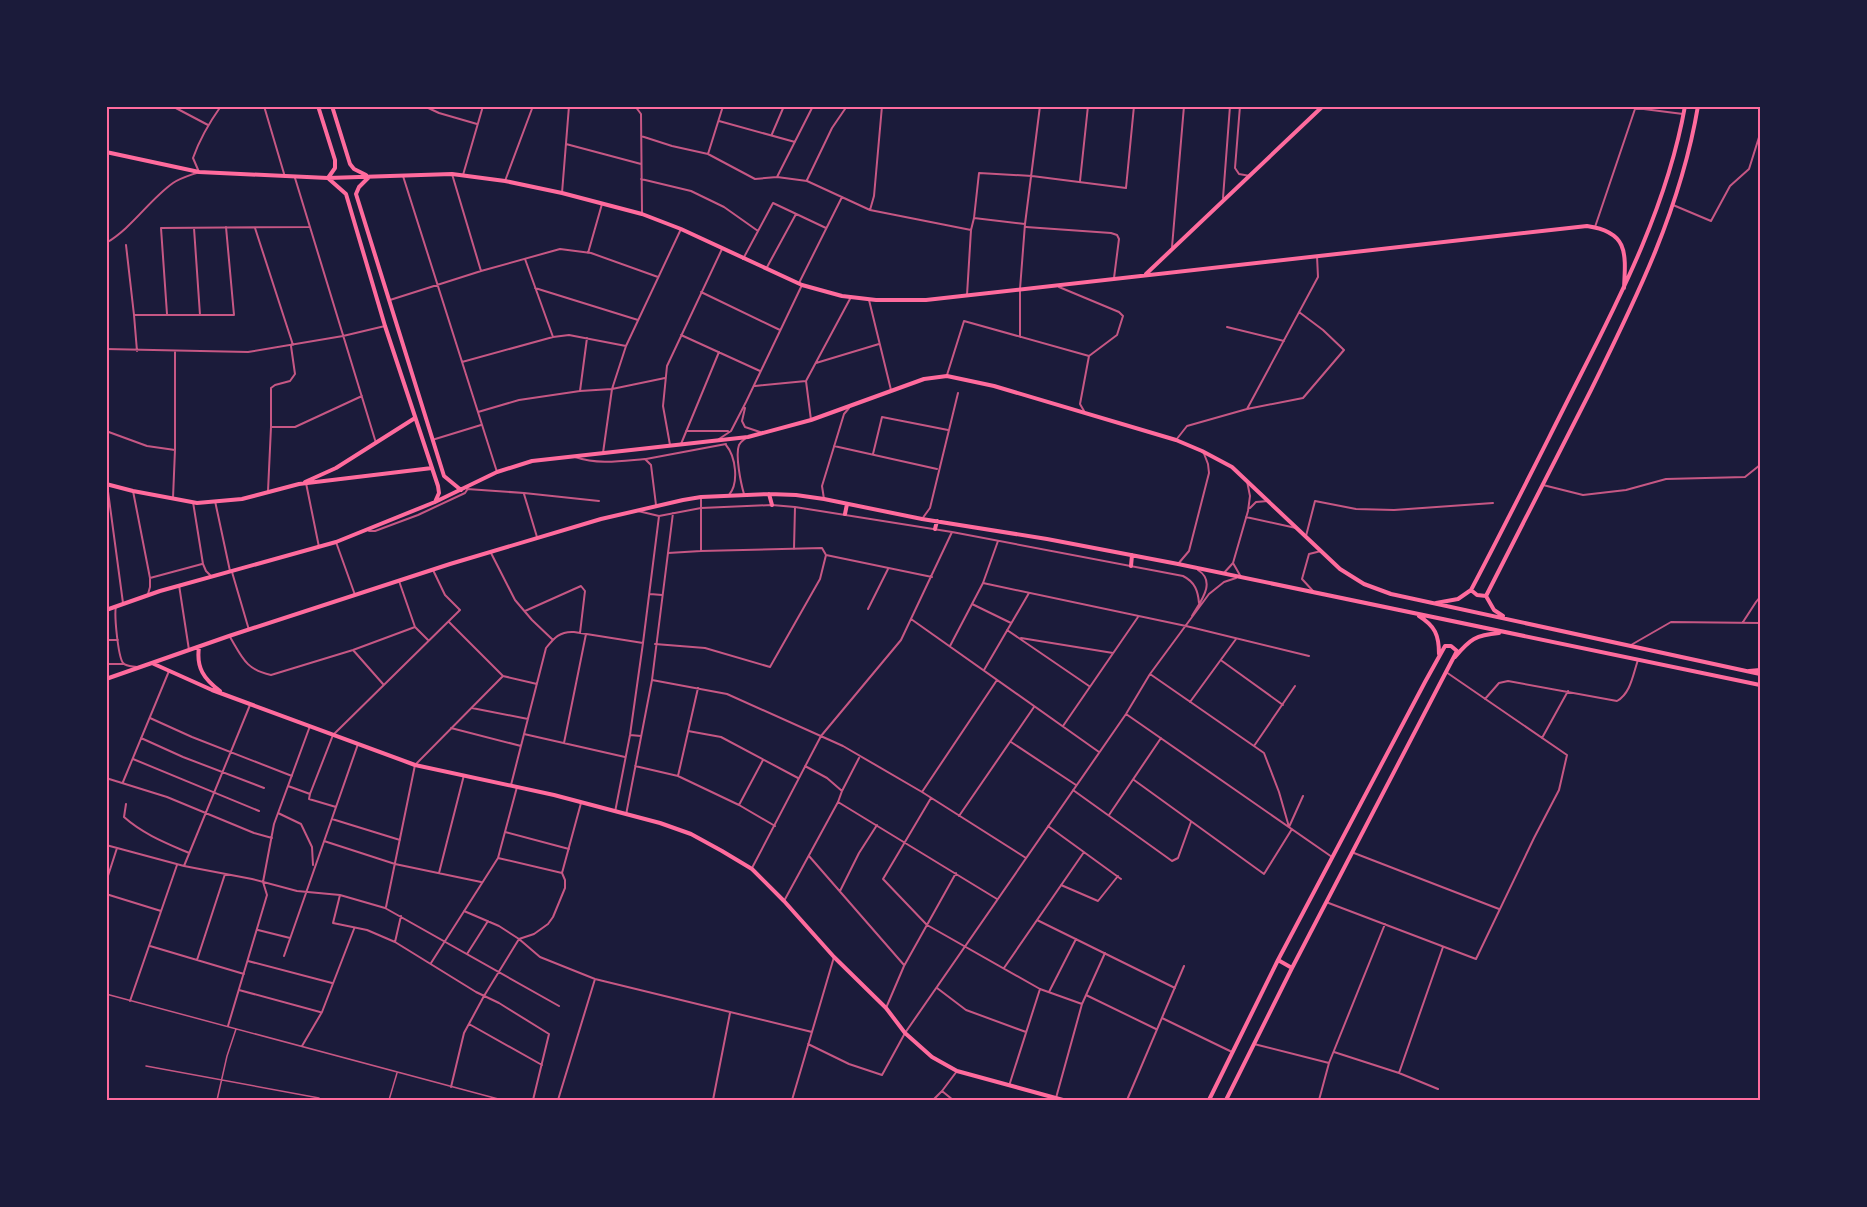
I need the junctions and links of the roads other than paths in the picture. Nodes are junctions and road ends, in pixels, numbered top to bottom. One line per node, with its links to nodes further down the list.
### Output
1 (172, 106): 30 (street)
2 (221, 106): 30 (street)
3 (264, 106): 46 (street)
4 (318, 106): 49 (main road)
5 (332, 106): 42 (main road)
6 (424, 106): 29 (street)
7 (483, 106): 29 (street)
8 (532, 106): 51 (street)
9 (568, 106): 35 (street)
10 (635, 106): 33 (street)
11 (723, 106): 28 (street)
12 (784, 106): 32 (street)
13 (813, 106): 34 (street)
14 (847, 106): 52 (street)
15 (882, 106): 59 (street)
16 (1040, 106): 44 (street)
17 (1088, 106): 53 (street)
18 (1134, 106): 53 (street)
19 (1184, 106): 76 (street)
20 (1230, 106): 56 (street)
21 (1240, 106): 45 (street)
22 (1323, 106): 45 (main road)
23 (1620, 106): 26 (street)
24 (1685, 106): 27 (main road)
25 (1698, 106): 58 (main road)
26 (1636, 107): 27 (street); 67 (street)
27 (1684, 114): 90 (main road)
28 (718, 121): 32 (street); 37 (street)
29 (477, 124): 41 (street)
30 (208, 125): 39 (street)
31 (1761, 134): 58 (street)
32 (772, 135): 34 (street)
33 (641, 136): 37 (street); 38 (street)
34 (795, 142): 47 (street)
35 (566, 144): 38 (street); 54 (street)
36 (106, 152): 39 (main road)
37 (708, 154): 47 (street)
38 (641, 164): 50 (street)
39 (199, 172): 46 (main road); 73 (street)
40 (452, 174): 41 (main road); 43 (main road); 82 (street)
41 (463, 175): 51 (main road)
42 (369, 176): 43 (main road); 49 (main road); 96 (main road)
43 (403, 176): 86 (street)
44 (1032, 176): 53 (street); 62 (street); 64 (street)
45 (1250, 176): 56 (main road)
46 (285, 177): 48 (main road)
47 (777, 177): 52 (street)
48 (295, 178): 49 (main road); 66 (street)
49 (328, 178): 102 (main road)
50 (641, 179): 60 (street); 72 (street)
51 (505, 181): 54 (main road)
52 (807, 181): 55 (street)
53 (1080, 182)
54 (562, 194): 57 (main road)
55 (842, 197): 59 (street); 69 (street)
56 (1223, 201): 76 (main road)
57 (602, 204): 60 (main road); 77 (street)
58 (1673, 205): 168 (main road)
59 (870, 210): 71 (street)
60 (642, 214): 70 (main road)
61 (796, 214): 69 (street); 72 (street); 81 (street)
62 (974, 218): 64 (street); 71 (street)
63 (226, 226): 65 (street); 68 (street); 100 (street)
64 (1025, 226): 85 (street); 91 (street)
65 (255, 227): 66 (street); 112 (street)
66 (310, 227): 106 (street)
67 (1595, 227): 78 (main road); 90 (main road)
68 (194, 228): 98 (street); 100 (street)
69 (826, 228): 87 (street)
70 (681, 229): 75 (main road); 84 (street)
71 (971, 230): 93 (street)
72 (758, 231): 79 (street)
73 (106, 243)
74 (126, 245): 99 (street)
75 (722, 249): 79 (main road); 92 (street)
76 (1172, 249): 83 (main road)
77 (588, 253): 80 (street); 84 (street)
78 (1317, 256): 83 (main road); 97 (street)
79 (743, 258): 81 (main road)
80 (525, 260): 82 (street); 89 (street)
81 (766, 269): 87 (main road)
82 (481, 271): 86 (street)
83 (1146, 275): 85 (main road)
84 (658, 277): 101 (street)
85 (1114, 278): 88 (main road)
86 (437, 285): 96 (street); 119 (street)
87 (801, 285): 94 (main road); 104 (street)
88 (1055, 285): 91 (main road); 118 (street)
89 (535, 288): 101 (street); 107 (street)
90 (1624, 288): 231 (main road)
91 (1020, 289): 93 (main road); 108 (street)
92 (701, 292): 104 (street); 105 (street)
93 (967, 295): 95 (main road)
94 (852, 297): 95 (main road); 120 (street)
95 (868, 299): 111 (street)
96 (390, 300): 147 (main road)
97 (1299, 312): 110 (street); 133 (street)
98 (167, 314): 99 (street); 100 (street)
99 (134, 315): 115 (street)
100 (200, 315)
101 (638, 320): 113 (street)
102 (386, 326): 106 (street); 136 (main road)
103 (1227, 327): 110 (street)
104 (781, 330): 121 (street)
105 (681, 334): 117 (street); 123 (street)
106 (343, 336): 112 (street); 130 (street)
107 (553, 337): 109 (street); 119 (street)
108 (1020, 337): 118 (street); 122 (street)
109 (587, 338): 113 (street); 128 (street)
110 (1284, 341): 133 (street)
111 (879, 344): 120 (street); 127 (street)
112 (292, 345): 116 (street); 139 (street)
113 (626, 346): 126 (street)
114 (106, 349): 115 (street)
115 (136, 351): 116 (street)
116 (175, 351): 154 (street)
117 (719, 352): 121 (street); 142 (street)
118 (1089, 356): 135 (street)
119 (462, 362): 134 (street)
120 (816, 363): 124 (street)
121 (761, 371): 125 (street)
122 (947, 376): 127 (main road); 135 (main road)
123 (665, 378): 126 (street); 152 (street)
124 (806, 381): 125 (street); 137 (street)
125 (754, 386): 131 (street)
126 (612, 389): 128 (street); 156 (street)
127 (891, 390): 132 (main road)
128 (580, 391): 134 (street)
129 (958, 393): 140 (street)
130 (362, 396): 139 (street); 149 (street)
131 (746, 402): 143 (street); 144 (street)
132 (850, 405): 137 (main road); 153 (street)
133 (1247, 409): 148 (street)
134 (478, 412): 138 (street)
135 (1085, 414): 148 (main road)
136 (415, 418): 149 (main road); 161 (main road)
137 (811, 420): 144 (main road)
138 (482, 424): 147 (street); 163 (street)
139 (271, 427): 172 (street)
140 (948, 430): 157 (street); 162 (street)
141 (106, 431): 154 (street)
142 (686, 431): 143 (street); 150 (street)
143 (730, 431): 146 (street)
144 (763, 433): 145 (main road)
145 (748, 437): 146 (main road); 176 (street)
146 (720, 439): 150 (main road); 151 (street)
147 (432, 440): 170 (main road)
148 (1176, 440): 155 (main road)
149 (376, 442): 167 (main road)
150 (681, 444): 152 (main road)
151 (726, 444): 159 (street); 175 (street)
152 (670, 445): 156 (main road)
153 (834, 446): 157 (street); 179 (street)
154 (175, 450): 178 (street)
155 (1202, 451): 164 (main road); 217 (street)
156 (603, 453): 158 (main road)
157 (873, 454): 162 (street)
158 (572, 456): 159 (street); 163 (main road)
159 (645, 459): 188 (street)
160 (1761, 465): 168 (street)
161 (432, 468): 165 (main road); 184 (main road)
162 (938, 469): 197 (street)
163 (497, 472): 169 (main road)
164 (1247, 482): 182 (main road); 192 (street)
165 (306, 483): 167 (main road); 207 (street)
166 (107, 484): 171 (main road); 240 (street)
167 (298, 484): 172 (main road)
168 (1543, 485): 238 (main road)
169 (467, 488): 170 (main road); 173 (street); 201 (street)
170 (461, 490): 184 (main road)
171 (133, 491): 178 (main road); 226 (street)
172 (268, 492): 180 (main road)
173 (524, 493): 181 (street); 204 (street)
174 (769, 494): 176 (main road); 179 (main road); 187 (main road)
175 (729, 495): 176 (main road); 177 (main road)
176 (744, 495)
177 (701, 497): 188 (main road); 190 (street)
178 (172, 499): 183 (main road)
179 (824, 499): 186 (main road)
180 (215, 501): 183 (main road); 222 (street)
181 (599, 501)
182 (1268, 501): 192 (street); 200 (main road)
183 (193, 502): 216 (street)
184 (435, 502): 201 (main road)
185 (1492, 503): 203 (street)
186 (847, 504): 194 (main road); 197 (main road)
187 (772, 505): 189 (street); 190 (street)
188 (656, 506): 191 (main road)
189 (795, 507): 194 (street); 208 (street)
190 (701, 508): 193 (street); 210 (street)
191 (635, 510): 195 (street); 204 (main road)
192 (1248, 511): 196 (street)
193 (673, 513): 195 (street); 212 (street)
194 (845, 514): 199 (street)
195 (659, 516): 234 (street)
196 (1246, 517): 200 (street); 215 (street)
197 (922, 519): 198 (main road)
198 (937, 521): 199 (main road); 214 (main road)
199 (935, 529): 202 (street)
200 (1299, 529): 203 (main road)
201 (366, 530): 206 (main road)
202 (952, 532): 205 (street); 227 (street)
203 (1306, 536): 211 (main road)
204 (537, 537): 209 (main road)
205 (998, 541): 218 (street); 229 (street)
206 (336, 542): 207 (main road); 235 (street)
207 (320, 547): 222 (main road)
208 (794, 549): 210 (street); 213 (street)
209 (490, 551): 221 (main road); 247 (street)
210 (701, 551): 212 (street)
211 (1320, 551): 233 (street); 242 (main road)
212 (668, 553): 236 (street)
213 (826, 555): 220 (street); 271 (street)
214 (1132, 555): 217 (main road); 218 (main road)
215 (1233, 563): 223 (street); 225 (street)
216 (203, 564): 224 (street); 226 (street)
217 (1178, 564): 219 (main road)
218 (1131, 566): 241 (street)
219 (1193, 567): 223 (main road); 241 (street)
220 (888, 568): 227 (street); 245 (street)
221 (433, 570): 228 (main road); 252 (street)
222 (231, 571): 224 (main road); 258 (street)
223 (1223, 574): 225 (main road)
224 (212, 576): 230 (main road)
225 (1240, 577): 233 (main road); 256 (street)
226 (150, 578): 237 (street)
227 (932, 578): 250 (street)
228 (399, 581): 235 (main road); 257 (street)
229 (983, 583): 232 (street); 243 (street)
230 (179, 585): 237 (main road); 275 (street)
231 (1472, 590): 238 (main road); 242 (main road)
232 (1029, 593): 249 (street); 255 (street)
233 (1315, 593): 248 (main road)
234 (650, 594): 236 (street); 270 (street)
235 (355, 595): 258 (main road)
236 (662, 595): 271 (street)
237 (147, 596): 240 (main road)
238 (1486, 596): 251 (main road)
239 (1761, 597): 253 (street)
240 (123, 603): 244 (main road)
241 (1199, 603): 256 (street)
242 (1432, 603): 251 (main road)
243 (972, 604): 255 (street); 272 (street)
244 (116, 606): 246 (main road); 267 (street)
245 (868, 609)
246 (106, 610)
247 (525, 611): 260 (street); 269 (street)
248 (1416, 614): 261 (main road); 279 (main road)
249 (1139, 616): 256 (street); 277 (street)
250 (911, 619): 272 (street); 321 (street)
251 (1506, 619): 273 (main road)
252 (448, 622): 268 (street); 292 (street)
253 (1743, 622): 254 (street); 273 (street)
254 (1761, 622)
255 (1011, 623): 259 (street)
256 (1186, 626): 265 (street); 291 (street)
257 (414, 627): 268 (street); 276 (street)
258 (249, 630): 263 (main road)
259 (1007, 630): 264 (street); 287 (street)
260 (580, 633): 262 (street); 269 (street)
261 (1503, 633): 281 (main road); 282 (main road)
262 (586, 634): 270 (street); 326 (street)
263 (229, 636): 274 (main road); 276 (street)
264 (1019, 638): 277 (street); 300 (street)
265 (1236, 639): 278 (street); 280 (street)
266 (106, 640): 267 (street)
267 (118, 640): 284 (street)
268 (428, 640): 297 (street)
269 (553, 640): 296 (street)
270 (643, 643): 319 (street)
271 (655, 644): 295 (street)
272 (950, 646): 287 (street)
273 (1628, 646): 290 (main road)
274 (199, 647): 275 (main road); 303 (main road)
275 (189, 650): 285 (main road)
276 (353, 650): 297 (street)
277 (1113, 653): 300 (street)
278 (1309, 656)
279 (1439, 656): 282 (main road); 389 (main road)
280 (1221, 660): 305 (street); 307 (street)
281 (1638, 660): 299 (main road); 302 (street)
282 (1451, 662): 289 (main road)
283 (106, 664): 284 (street)
284 (124, 664): 286 (street)
285 (154, 664): 286 (main road); 288 (main road)
286 (139, 668): 293 (main road)
287 (984, 670): 294 (street)
288 (169, 671): 303 (main road); 311 (street)
289 (1446, 672): 304 (street); 386 (main road)
290 (1761, 672)
291 (1150, 674): 305 (street); 310 (street)
292 (503, 676): 296 (street); 309 (street)
293 (106, 679)
294 (997, 679): 308 (street); 354 (street)
295 (652, 680): 301 (street); 320 (street)
296 (537, 684): 312 (street)
297 (384, 685): 318 (street)
298 (1295, 686): 307 (street)
299 (1761, 686)
300 (1090, 687): 314 (street)
301 (698, 688): 316 (street); 321 (street)
302 (1568, 691): 304 (street); 324 (street)
303 (225, 695): 306 (main road)
304 (1485, 699): 324 (street)
305 (1190, 702): 329 (street)
306 (250, 704): 313 (main road); 330 (street)
307 (1283, 705): 329 (street)
308 (1035, 706): 314 (street); 325 (street)
309 (472, 708): 312 (street); 315 (street)
310 (1126, 714): 323 (street); 331 (street)
311 (150, 718): 322 (street); 330 (street)
312 (528, 719): 317 (street)
313 (310, 726): 318 (main road); 340 (street)
314 (1063, 726): 331 (street)
315 (451, 729): 328 (street); 336 (street)
316 (688, 731): 335 (street); 342 (street)
317 (524, 734): 326 (street); 328 (street)
318 (333, 735): 327 (main road); 356 (street)
319 (630, 735): 320 (street); 332 (street)
320 (641, 736): 337 (street)
321 (821, 736): 333 (street); 338 (street)
322 (141, 738): 334 (street); 339 (street)
323 (1161, 738): 345 (street); 376 (street)
324 (1542, 738): 413 (street)
325 (1011, 742): 347 (street); 370 (street)
326 (564, 743): 332 (street)
327 (358, 744): 336 (main road); 363 (street)
328 (521, 746): 349 (street)
329 (1254, 746): 376 (street)
330 (231, 751): 339 (street); 340 (street)
331 (1099, 752): 347 (street)
332 (625, 757): 365 (street)
333 (860, 757): 353 (street); 354 (street)
334 (133, 759): 346 (street); 355 (street)
335 (763, 759): 344 (street); 362 (street)
336 (415, 765): 341 (main road); 379 (street)
337 (635, 766): 342 (street); 368 (street)
338 (805, 766): 344 (street); 353 (street)
339 (222, 772): 351 (street); 355 (street)
340 (292, 776): 348 (street)
341 (464, 776): 349 (main road); 397 (street)
342 (678, 776): 362 (street)
343 (106, 778): 346 (street)
344 (799, 778): 374 (street)
345 (1134, 780): 369 (street); 372 (street)
346 (123, 782): 366 (street)
347 (1076, 785): 352 (street)
348 (288, 786): 356 (street); 367 (street)
349 (510, 786): 350 (main road)
350 (517, 787): 360 (main road); 377 (street)
351 (264, 788)
352 (1073, 790): 369 (street); 375 (street)
353 (842, 791): 359 (street)
354 (922, 792): 358 (street)
355 (214, 793): 364 (street); 366 (street)
356 (310, 794): 363 (street)
357 (1303, 796): 376 (street)
358 (931, 798): 370 (street); 381 (street)
359 (838, 802): 373 (street); 388 (street)
360 (581, 803): 365 (main road); 384 (street)
361 (126, 804): 387 (street)
362 (739, 805): 374 (street)
363 (336, 807): 371 (street)
364 (260, 811)
365 (615, 812): 368 (main road)
366 (206, 813): 378 (street); 387 (street)
367 (278, 813): 378 (street); 395 (street)
368 (626, 815): 396 (main road)
369 (1109, 815): 372 (street)
370 (959, 816): 391 (street)
371 (332, 819): 379 (street); 380 (street)
372 (1191, 822): 376 (street)
373 (877, 825): 381 (street); 406 (street)
374 (775, 826): 396 (street)
375 (1048, 826): 385 (street); 391 (street)
376 (1290, 828): 389 (street)
377 (505, 832): 384 (street); 390 (street)
378 (272, 838): 402 (street)
379 (400, 840): 392 (street)
380 (324, 841): 392 (street); 395 (street)
381 (905, 842): 399 (street); 420 (street)
382 (106, 845): 383 (street)
383 (117, 848): 393 (street); 401 (street)
384 (569, 849): 398 (street)
385 (1084, 852): 404 (street); 404 (street)
386 (1352, 852): 411 (main road); 413 (street)
387 (189, 853): 394 (street)
388 (809, 856): 406 (street); 410 (street)
389 (1332, 857): 436 (main road)
390 (498, 858): 398 (street); 403 (street)
391 (1026, 858): 409 (street)
392 (395, 864): 397 (street); 412 (street)
393 (177, 865): 394 (street); 414 (street)
394 (184, 866): 400 (street)
395 (314, 868): 405 (street)
396 (752, 869): 410 (main road)
397 (439, 873): 403 (street)
398 (562, 873): 424 (street)
399 (956, 873): 409 (street); 420 (street)
400 (225, 874): 402 (street); 435 (street)
401 (106, 882)
402 (263, 882): 405 (street); 422 (street)
403 (482, 882): 415 (street)
404 (1061, 885): 417 (street)
405 (306, 891): 408 (street); 423 (street)
406 (840, 891): 439 (street)
407 (106, 894): 414 (street)
408 (340, 895): 412 (street); 421 (street)
409 (998, 899): 429 (street)
410 (784, 901): 434 (main road)
411 (1326, 902): 419 (street); 442 (main road)
412 (385, 908): 416 (street)
413 (1499, 909): 430 (street)
414 (162, 911): 428 (street)
415 (464, 911): 418 (street); 427 (street)
416 (401, 916): 426 (street); 427 (street)
417 (1037, 920): 425 (street); 441 (street)
418 (488, 921): 424 (street); 432 (street)
419 (1385, 924): 430 (street); 473 (street)
420 (927, 925): 429 (street); 439 (street)
421 (355, 928): 426 (street); 446 (street)
422 (257, 930): 423 (street); 437 (street)
423 (291, 938): 433 (street)
424 (519, 939): 443 (street); 445 (street)
425 (1076, 939): 431 (street); 451 (street)
426 (395, 942): 438 (street)
427 (444, 942): 432 (street); 438 (street)
428 (150, 946): 435 (street); 455 (street)
429 (965, 946): 441 (street); 447 (street)
430 (1443, 946): 479 (street)
431 (1105, 953): 449 (street); 453 (street)
432 (466, 955): 443 (street)
433 (284, 957)
434 (834, 957): 458 (main road); 466 (street)
435 (197, 960): 444 (street)
436 (1278, 960): 442 (main road); 472 (main road)
437 (248, 961): 444 (street); 446 (street)
438 (431, 963): 454 (street)
439 (904, 966): 458 (street)
440 (1184, 966): 449 (street)
441 (1004, 968): 448 (street)
442 (1292, 968): 470 (main road)
443 (499, 973): 454 (street); 457 (street)
444 (244, 974): 450 (street)
445 (595, 979): 460 (street); 493 (street)
446 (333, 983): 459 (street)
447 (937, 988): 467 (street); 468 (street)
448 (1040, 988): 451 (street); 467 (street)
449 (1175, 988): 461 (street)
450 (239, 990): 459 (street); 463 (street)
451 (1049, 992): 456 (street)
452 (106, 994): 455 (street)
453 (1086, 995): 456 (street); 465 (street)
454 (484, 996): 462 (street); 475 (street)
455 (130, 1000): 463 (street)
456 (1082, 1004): 486 (street)
457 (559, 1006)
458 (886, 1008): 468 (main road)
459 (322, 1012): 471 (street)
460 (730, 1012): 466 (street); 494 (street)
461 (1162, 1018): 465 (street); 472 (street)
462 (469, 1024): 475 (street); 482 (street)
463 (228, 1026): 464 (street)
464 (237, 1029): 471 (street); 480 (street)
465 (1157, 1029): 499 (street)
466 (812, 1032): 469 (street)
467 (1026, 1032): 481 (street)
468 (905, 1033): 469 (street); 477 (main road)
469 (808, 1044): 495 (street)
470 (1254, 1044): 474 (street); 501 (main road)
471 (302, 1046): 478 (street)
472 (1233, 1052): 500 (main road)
473 (1334, 1052): 474 (street); 479 (street)
474 (1329, 1063): 502 (street)
475 (542, 1065): 492 (street)
476 (146, 1066): 480 (street)
477 (957, 1071): 481 (main road); 484 (street)
478 (398, 1072): 482 (street); 490 (street)
479 (1399, 1073): 483 (street)
480 (221, 1081): 488 (street); 489 (street)
481 (1009, 1086): 486 (main road)
482 (451, 1087): 491 (street)
483 (1438, 1089)
484 (942, 1091): 496 (street); 497 (street)
485 (106, 1099): 487 (street)
486 (1055, 1099): 498 (main road)
487 (118, 1101)
488 (217, 1101)
489 (319, 1101)
490 (389, 1101)
491 (502, 1101)
492 (533, 1101)
493 (558, 1101)
494 (713, 1101)
495 (792, 1101)
496 (933, 1101)
497 (953, 1101)
498 (1063, 1101)
499 (1127, 1101)
500 (1209, 1101)
501 (1226, 1101)
502 (1318, 1101)

